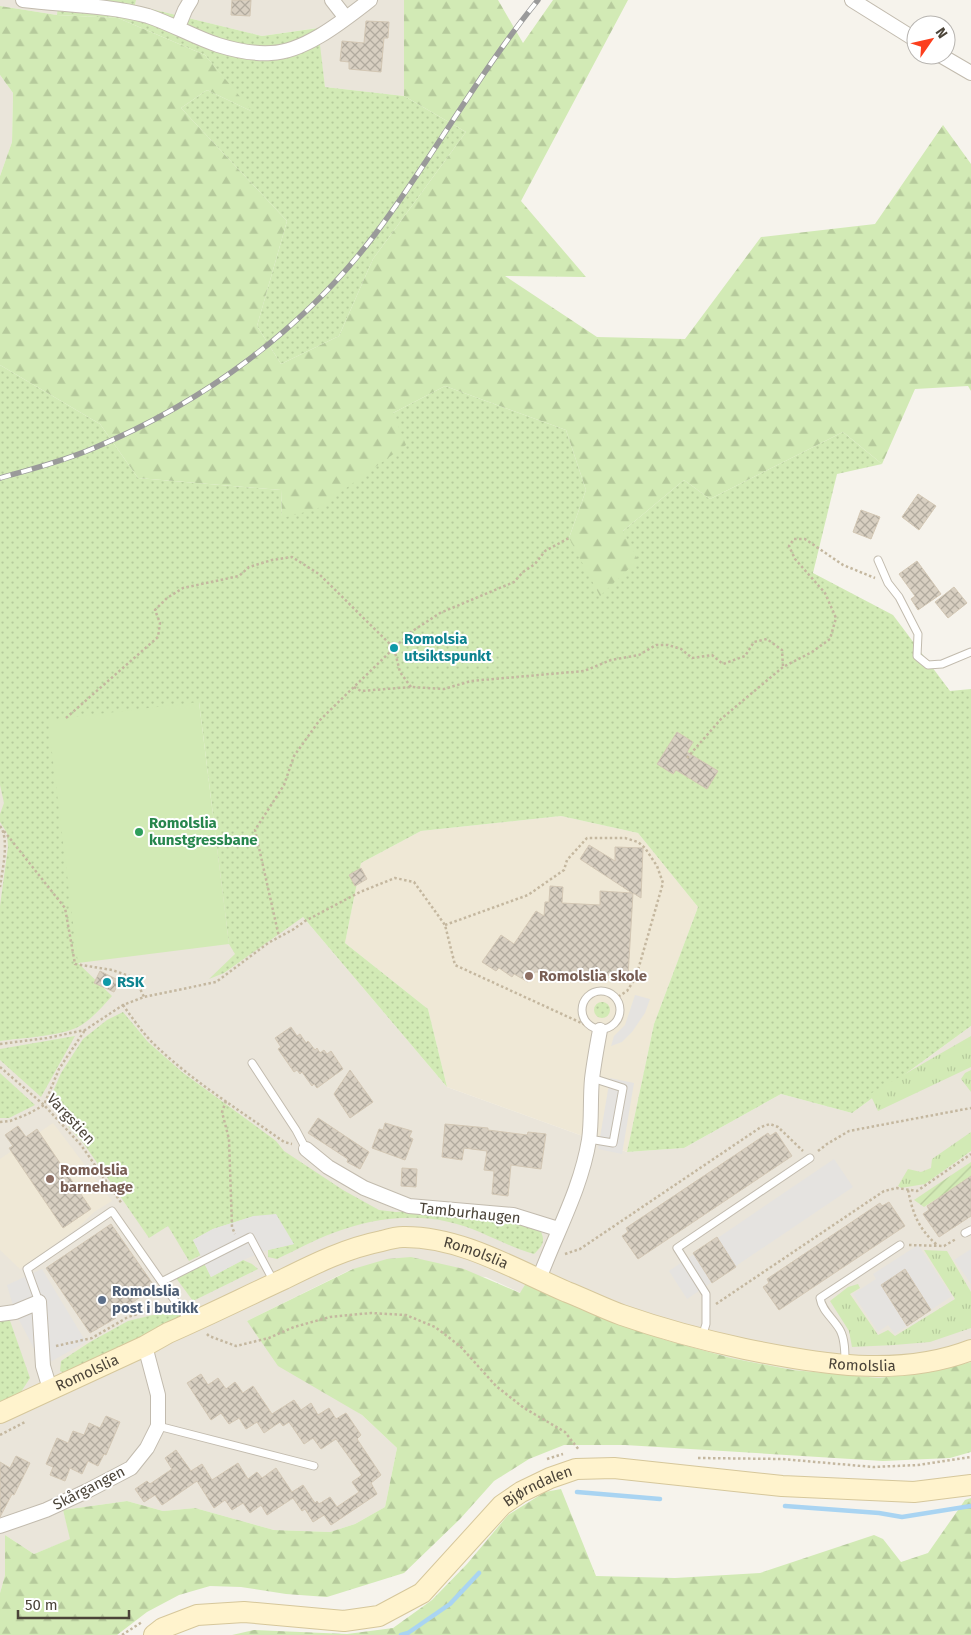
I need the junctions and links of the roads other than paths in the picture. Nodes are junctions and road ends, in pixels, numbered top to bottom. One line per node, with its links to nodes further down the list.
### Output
1 (23, 0): 7 (street)
2 (191, 0): 7 (street)
3 (332, 0): 6 (street)
4 (370, 0): 6 (street)
5 (852, 0): 8 (street)
6 (346, 18): 7 (street)
7 (178, 28)
8 (906, 34)
9 (956, 64): 10 (street)
10 (971, 73)
11 (878, 560): 12 (lane)
12 (971, 652)
13 (594, 1028): 13 (lane); 15 (street)
14 (252, 1063): 17 (lane, Tamburhaugen)
15 (592, 1078): 16 (street); 16 (lane)
16 (589, 1139): 19 (street)
17 (306, 1149): 19 (street, Tamburhaugen)
18 (810, 1158): 27 (lane)
19 (558, 1229): 21 (street)
20 (900, 1245): 30 (lane)
21 (539, 1279): 23 (street, Romolslia); 27 (street, Romolslia)
22 (163, 1281): 23 (lane); 24 (lane); 26 (lane)
23 (274, 1283): 26 (street, Romolslia)
24 (39, 1302): 25 (street); 31 (street)
25 (0, 1314)
26 (199, 1328): 28 (street, Romolslia)
27 (701, 1339): 30 (street, Romolslia)
28 (145, 1346): 31 (street, Romolslia); 33 (street, Skårgangen)
29 (971, 1350): 30 (street, Romolslia)
30 (845, 1365)
31 (50, 1390): 32 (street, Romolslia)
32 (0, 1413)
33 (158, 1426): 34 (lane); 36 (street, Skårgangen)
34 (314, 1466)
35 (971, 1485): 37 (street, Bjørndalen)
36 (0, 1526)
37 (150, 1627)

